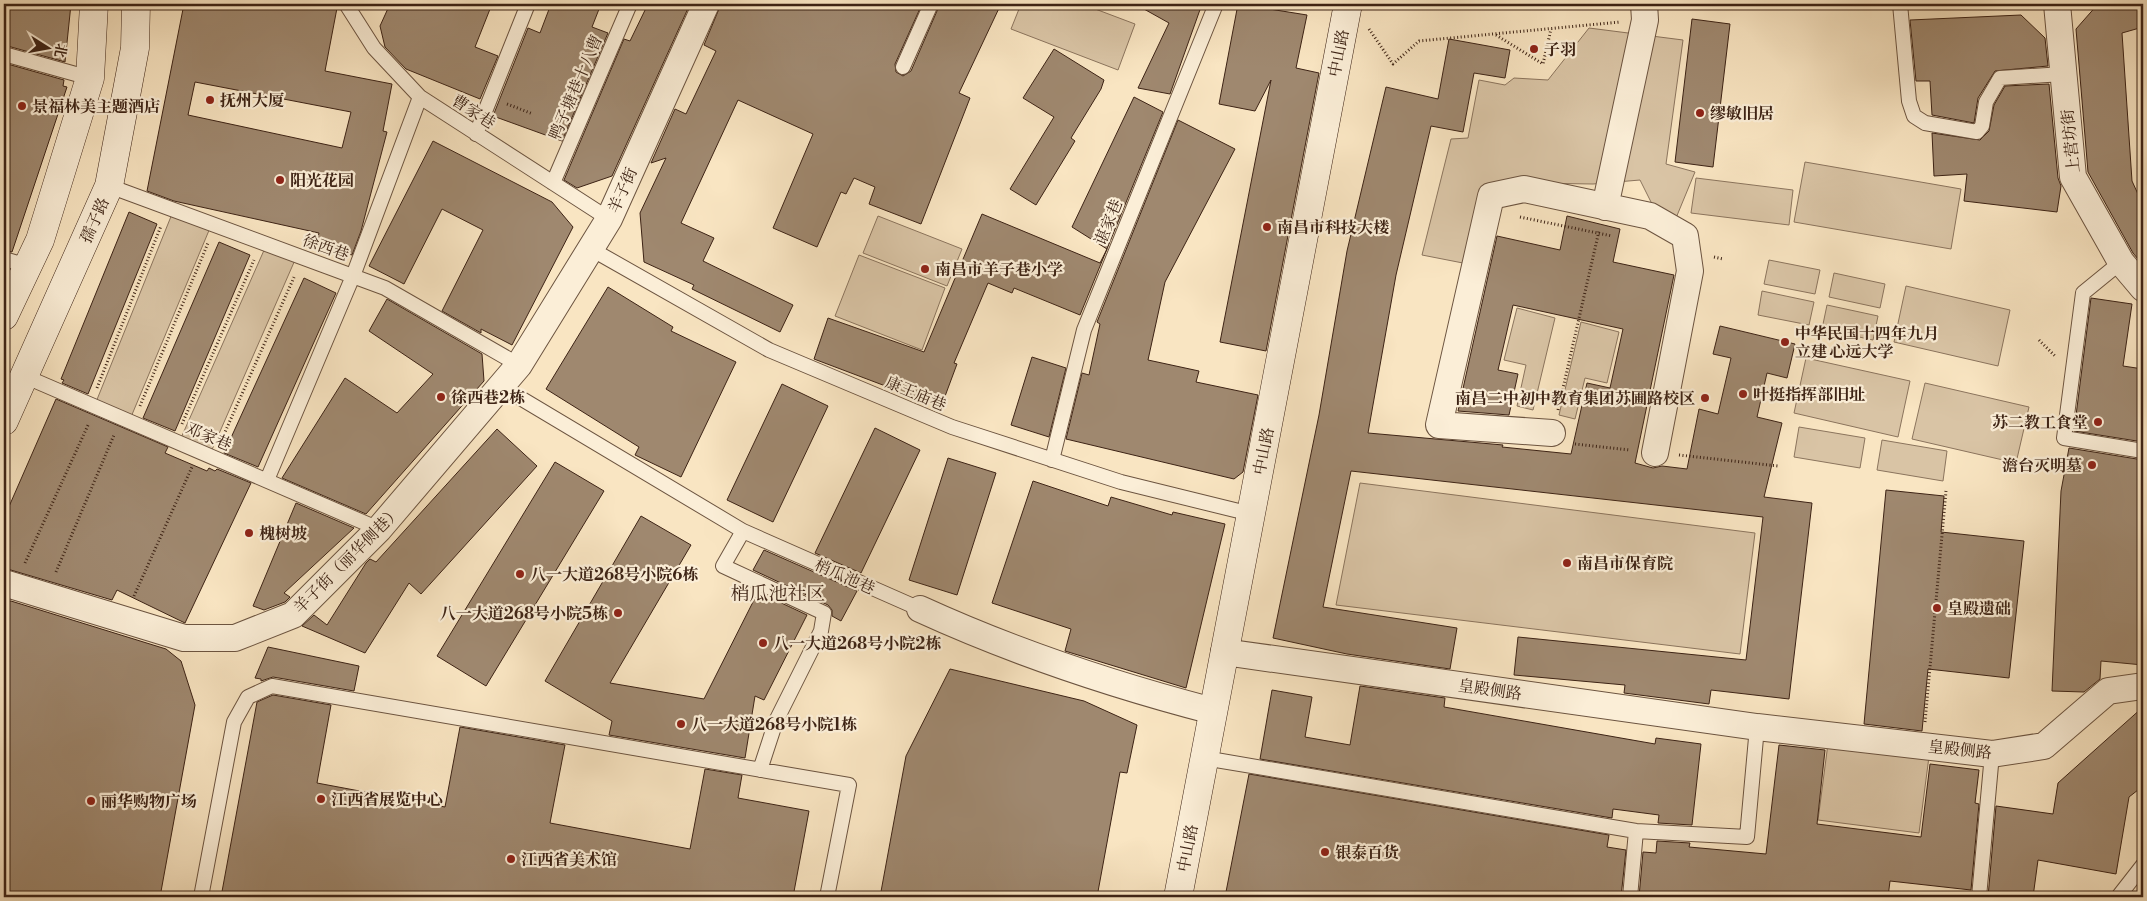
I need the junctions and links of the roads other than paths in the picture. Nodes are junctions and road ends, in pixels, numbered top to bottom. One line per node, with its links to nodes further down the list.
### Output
1 (94, 4): 16 (main road)
2 (136, 4): 20 (main road, 孺子路)
3 (346, 4): 17 (lane, 曹家巷)
4 (528, 4): 18 (lane)
5 (630, 4): 19 (lane, 鸭子塘巷十八曹)
6 (706, 4): 22 (street, 羊子街)
7 (930, 4): 14 (lane)
8 (1216, 4): 36 (lane, 谌家巷)
9 (1348, 4): 38 (main road, 中山路)
10 (1900, 4): 15 (lane)
11 (2057, 4): 15 (street, 上营坊街)
12 (1645, 12): 21 (street)
13 (4, 54): 16 (lane)
14 (903, 67)
15 (2063, 74): 25 (street, 上营坊街)
16 (90, 78): 24 (main road)
17 (420, 97): 18 (lane, 曹家巷); 26 (lane)
18 (476, 134): 19 (lane, 曹家巷)
19 (553, 183): 22 (lane, 曹家巷)
20 (110, 186): 26 (lane, 徐西巷); 30 (main road, 孺子路)
21 (1602, 216): 33 (street); 35 (street)
22 (609, 219): 23 (street, 羊子街)
23 (591, 249): 29 (street, 羊子街); 36 (lane, 康王庙巷)
24 (16, 262): 28 (main road)
25 (2121, 262): 27 (street, 上营坊街); 34 (lane)
26 (353, 276): 29 (lane, 徐西巷); 37 (lane)
27 (2143, 288)
28 (4, 316)
29 (519, 365): 31 (street, 羊子街（丽华侧巷）)
30 (24, 376): 32 (main road, 孺子路); 37 (lane, 邓家巷)
31 (502, 387): 39 (street, 羊子街（丽华侧巷）); 40 (lane, 梢瓜池巷)
32 (4, 422)
33 (1552, 433)
34 (2143, 451)
35 (1655, 452)
36 (1052, 460): 38 (lane, 康王庙巷)
37 (267, 480): 39 (lane, 邓家巷)
38 (1251, 514): 43 (main road, 中山路)
39 (380, 529): 41 (street, 羊子街（丽华侧巷）)
40 (743, 530): 42 (lane, 梢瓜池巷); 49 (lane)
41 (4, 583)
42 (920, 609): 45 (street, 梢瓜池巷)
43 (1224, 652): 45 (main road, 中山路); 46 (street, 皇殿侧路)
44 (2143, 686): 47 (street, 皇殿侧路)
45 (1212, 711): 48 (main road, 中山路)
46 (1757, 727): 47 (street, 皇殿侧路); 50 (lane)
47 (1992, 754): 56 (lane)
48 (1204, 758): 50 (lane); 54 (main road, 中山路)
49 (760, 770): 52 (lane); 53 (lane)
50 (1636, 831): 55 (lane)
51 (2143, 865): 57 (lane)
52 (201, 897)
53 (827, 897)
54 (1178, 897)
55 (1630, 897)
56 (1979, 897)
57 (2118, 897)

